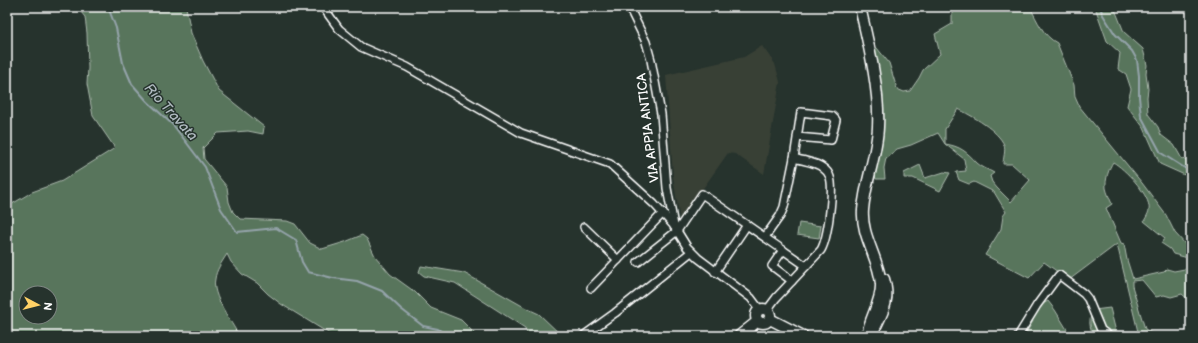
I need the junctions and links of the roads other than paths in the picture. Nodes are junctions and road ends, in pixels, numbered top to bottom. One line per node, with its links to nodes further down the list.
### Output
1 (323, 7): 6 (street)
2 (629, 7): 9 (street, VIA APPIA ANTICA)
3 (860, 7): 16 (street)
4 (797, 137): 4 (street); 5 (street)
5 (794, 158): 10 (street); 15 (street)
6 (663, 213): 9 (street); 13 (street)
7 (747, 225): 9 (street); 10 (street); 17 (street)
8 (584, 227): 13 (street)
9 (676, 228): 12 (street, VIA APPIA ANTICA); 14 (street)
10 (765, 237): 11 (street)
11 (784, 250): 15 (street); 18 (street)
12 (691, 252): 17 (street, VIA APPIA ANTICA); 21 (street)
13 (618, 260): 19 (street)
14 (638, 262)
15 (806, 266): 18 (street)
16 (877, 267): 24 (street); 25 (street)
17 (715, 272): 20 (street, VIA APPIA ANTICA)
18 (792, 281): 20 (street)
19 (591, 288)
20 (766, 313): 22 (street); 23 (street)
21 (583, 336)
22 (739, 336)
23 (803, 336)
24 (867, 336)
25 (872, 336)
26 (1018, 336): 27 (street)
27 (1109, 336)

